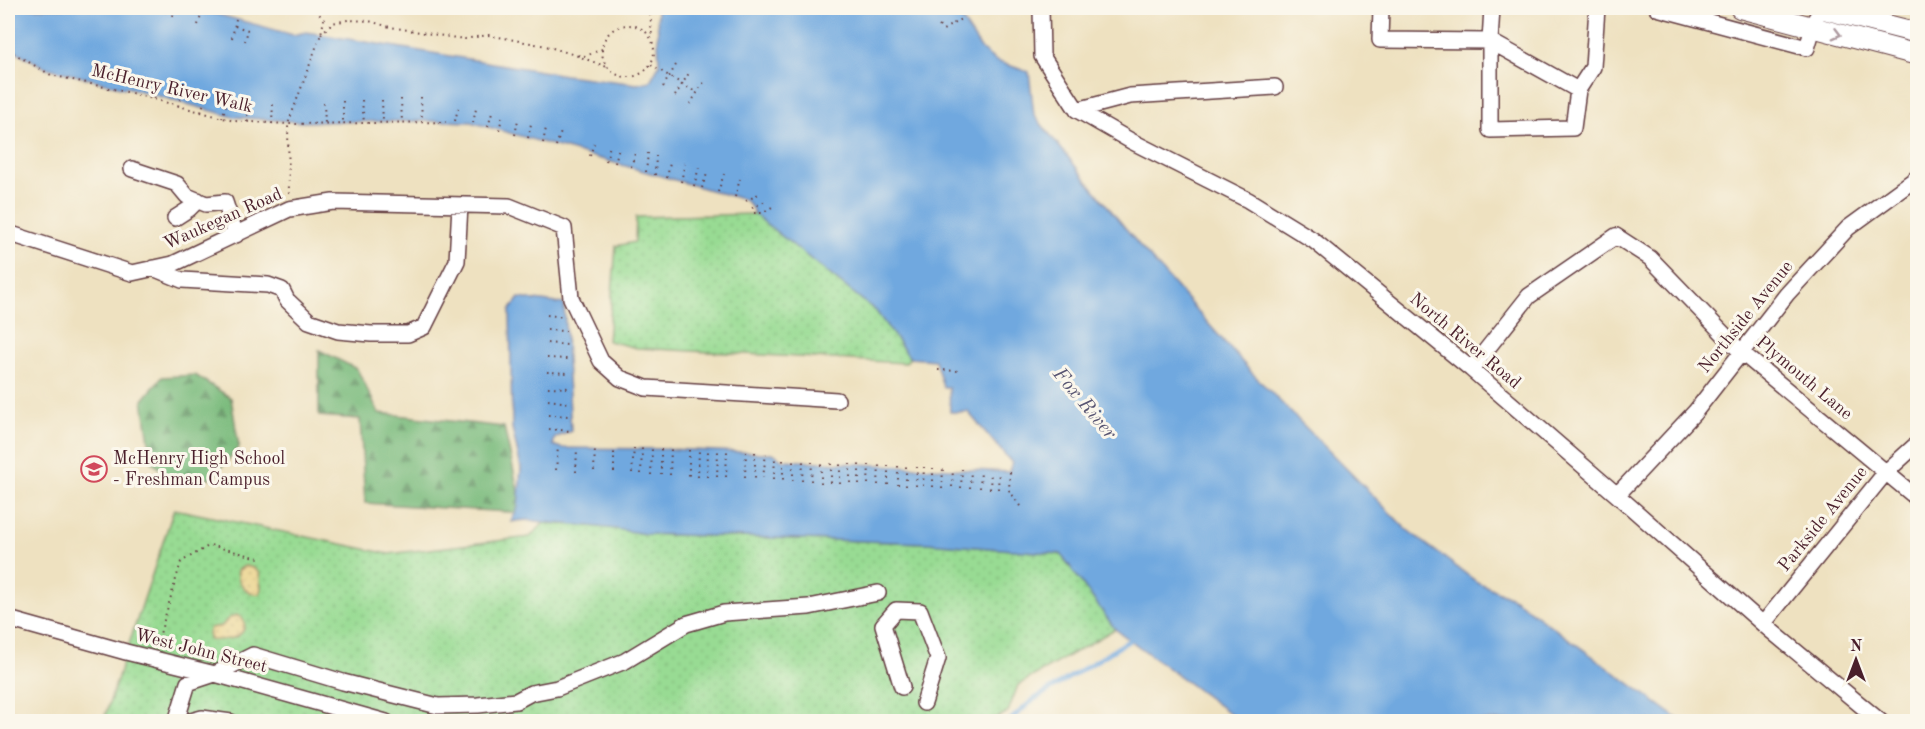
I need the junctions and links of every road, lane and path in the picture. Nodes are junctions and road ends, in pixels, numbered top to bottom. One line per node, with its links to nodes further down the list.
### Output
1 (167, 8): 13 (path)
2 (176, 8): 15 (path)
3 (322, 8): 24 (path)
4 (650, 8): 27 (path)
5 (1041, 8): 62 (street, North River Road)
6 (1381, 8): 28 (street)
7 (1492, 8): 28 (street)
8 (1597, 8): 45 (street)
9 (1661, 8): 14 (street)
10 (1740, 8): 21 (street); 22 (main road)
11 (1819, 8): 22 (street); 23 (main road)
12 (203, 10): 18 (path)
13 (165, 13)
14 (1702, 13): 21 (street)
15 (173, 16)
16 (236, 19): 19 (path)
17 (962, 19): 20 (path)
18 (198, 25)
19 (235, 26): 25 (path); 26 (path)
20 (939, 26)
21 (1733, 28): 22 (street)
22 (1813, 28): 32 (main road, one-way to 32)
23 (1917, 33)
24 (321, 34): 31 (path); 77 (path)
25 (232, 38)
26 (245, 41)
27 (652, 41): 29 (path); 34 (path)
28 (1490, 41): 45 (street); 45 (street)
29 (602, 49): 31 (path); 35 (path)
30 (8, 50): 50 (path, McHenry River Walk)
31 (575, 55): 35 (path)
32 (1917, 55)
33 (676, 64): 37 (path)
34 (651, 65): 35 (path); 37 (path)
35 (608, 67)
36 (689, 73): 41 (path)
37 (670, 76): 41 (path); 42 (path)
38 (161, 78): 50 (path)
39 (704, 82): 46 (path)
40 (185, 84): 60 (path)
41 (682, 84): 46 (path); 48 (path)
42 (663, 87)
43 (1275, 87): 62 (street)
44 (208, 90): 63 (path)
45 (1578, 90)
46 (697, 93): 59 (path)
47 (229, 96): 66 (path)
48 (675, 96)
49 (421, 97): 70 (path)
50 (154, 99): 60 (path, McHenry River Walk)
51 (401, 99): 74 (path)
52 (362, 100): 72 (path)
53 (382, 100): 73 (path)
54 (248, 101): 69 (path)
55 (343, 101): 79 (path)
56 (273, 102): 76 (path)
57 (324, 103): 78 (path)
58 (459, 104): 68 (path)
59 (690, 104)
60 (178, 106): 63 (path, McHenry River Walk)
61 (476, 109): 75 (path)
62 (1077, 110): 137 (street, North River Road)
63 (201, 112): 66 (path, McHenry River Walk)
64 (492, 113): 81 (path)
65 (503, 114): 83 (path)
66 (222, 118): 69 (path, McHenry River Walk)
67 (518, 120): 85 (path)
68 (455, 121)
69 (247, 122): 76 (path, McHenry River Walk)
70 (422, 122): 71 (path, McHenry River Walk); 74 (path, McHenry River Walk)
71 (446, 122)
72 (364, 123): 73 (path, McHenry River Walk); 79 (path, McHenry River Walk)
73 (383, 123): 74 (path, McHenry River Walk)
74 (402, 123)
75 (473, 123)
76 (272, 124): 77 (path, McHenry River Walk)
77 (288, 124): 78 (path, McHenry River Walk); 122 (path)
78 (325, 124): 79 (path, McHenry River Walk)
79 (343, 124)
80 (531, 124): 86 (path)
81 (488, 127)
82 (546, 128): 88 (path)
83 (499, 130)
84 (561, 132): 90 (path)
85 (515, 135)
86 (528, 138)
87 (595, 140): 94 (path)
88 (543, 143)
89 (610, 144): 96 (path)
90 (556, 146)
91 (620, 147): 97 (path)
92 (636, 150): 100 (path)
93 (648, 153): 104 (path)
94 (590, 156)
95 (656, 156): 106 (path)
96 (606, 161)
97 (615, 163)
98 (670, 163): 108 (path)
99 (684, 163): 110 (path)
100 (631, 168)
101 (699, 168): 111 (path)
102 (132, 169): 116 (street)
103 (708, 171): 112 (path)
104 (646, 172)
105 (724, 174): 113 (path)
106 (656, 175)
107 (1917, 177): 134 (street, Northside Avenue)
108 (667, 178)
109 (740, 179): 115 (path)
110 (681, 182)
111 (694, 186)
112 (702, 188)
113 (718, 192)
114 (760, 193): 118 (path)
115 (735, 197)
116 (198, 200): 124 (street); 126 (street)
117 (767, 200): 121 (path)
118 (746, 201)
119 (460, 205): 122 (street, Waukegan Road); 127 (street); 145 (street, Waukegan Road)
120 (772, 207): 123 (path)
121 (752, 208)
122 (289, 209): 126 (street, Waukegan Road)
123 (754, 213)
124 (176, 218)
125 (8, 233): 127 (street, Waukegan Road)
126 (236, 235): 127 (street, Waukegan Road)
127 (153, 268)
128 (547, 315): 129 (path)
129 (565, 317)
130 (547, 330): 131 (path)
131 (566, 331)
132 (547, 343): 133 (path)
133 (567, 345)
134 (1741, 352): 137 (street, Plymouth Lane); 199 (street, Plymouth Lane); 238 (street, Northside Avenue)
135 (547, 358): 136 (path)
136 (567, 359)
137 (1471, 369): 238 (street, North River Road)
138 (938, 370): 139 (path)
139 (959, 371)
140 (547, 372): 141 (path)
141 (568, 373)
142 (548, 387): 143 (path)
143 (569, 388)
144 (548, 400): 146 (path)
145 (837, 400)
146 (569, 403)
147 (548, 415): 148 (path)
148 (570, 416)
149 (549, 429): 150 (path)
150 (571, 431)
151 (1917, 443): 199 (street, Parkside Avenue)
152 (558, 447): 190 (path)
153 (577, 448): 196 (path)
154 (596, 448): 193 (path)
155 (614, 448): 197 (path)
156 (634, 448): 200 (path)
157 (642, 448): 201 (path)
158 (652, 448): 203 (path)
159 (661, 449): 202 (path)
160 (671, 449): 204 (path)
161 (689, 450): 205 (path)
162 (699, 450): 206 (path)
163 (708, 451): 207 (path)
164 (718, 451): 208 (path)
165 (727, 451): 209 (path)
166 (746, 452): 210 (path)
167 (755, 452): 211 (path)
168 (766, 453): 212 (path)
169 (775, 455): 213 (path)
170 (783, 460): 214 (path)
171 (793, 461): 215 (path)
172 (803, 461): 216 (path)
173 (812, 462): 217 (path)
174 (821, 462): 220 (path)
175 (831, 463): 218 (path)
176 (840, 463): 221 (path)
177 (850, 464): 219 (path)
178 (859, 464): 222 (path)
179 (869, 465): 223 (path)
180 (879, 465): 225 (path)
181 (888, 466): 224 (path)
182 (898, 466): 226 (path)
183 (906, 466): 227 (path)
184 (917, 467): 228 (path)
185 (924, 467): 229 (path)
186 (933, 468): 230 (path)
187 (943, 468): 235 (path)
188 (953, 469): 231 (path)
189 (962, 469): 232 (path)
190 (556, 470)
191 (971, 470): 233 (path)
192 (981, 470): 234 (path)
193 (594, 471)
194 (990, 471): 236 (path)
195 (999, 471): 237 (path)
196 (576, 472)
197 (614, 472)
198 (1010, 472): 240 (path)
199 (1886, 472): 239 (street, Plymouth Lane); 244 (street, Parkside Avenue)
200 (632, 473)
201 (641, 474)
202 (661, 474)
203 (651, 475)
204 (670, 475)
205 (689, 476)
206 (698, 477)
207 (707, 477)
208 (717, 477)
209 (726, 477)
210 (745, 477)
211 (755, 478)
212 (764, 478)
213 (774, 479)
214 (783, 480)
215 (793, 481)
216 (802, 481)
217 (812, 482)
218 (831, 483)
219 (850, 483)
220 (821, 484)
221 (840, 484)
222 (859, 484)
223 (868, 484)
224 (888, 484)
225 (878, 485)
226 (898, 485)
227 (906, 486)
228 (916, 486)
229 (923, 486)
230 (933, 487)
231 (952, 487)
232 (961, 488)
233 (970, 488)
234 (980, 488)
235 (942, 489)
236 (990, 489)
237 (998, 489)
238 (1617, 495): 244 (street, North River Road)
239 (1917, 499)
240 (1022, 509)
241 (263, 559): 245 (path)
242 (878, 593): 246 (street)
243 (8, 619): 245 (street, West John Street)
244 (1763, 624): 253 (street, North River Road)
245 (153, 658): 246 (street, West John Street)
246 (215, 674): 250 (street); 252 (street, West John Street)
247 (903, 687): 248 (street)
248 (924, 703)
249 (191, 721): 251 (street)
250 (176, 722)
251 (231, 722)
252 (386, 722)
253 (1881, 722)

